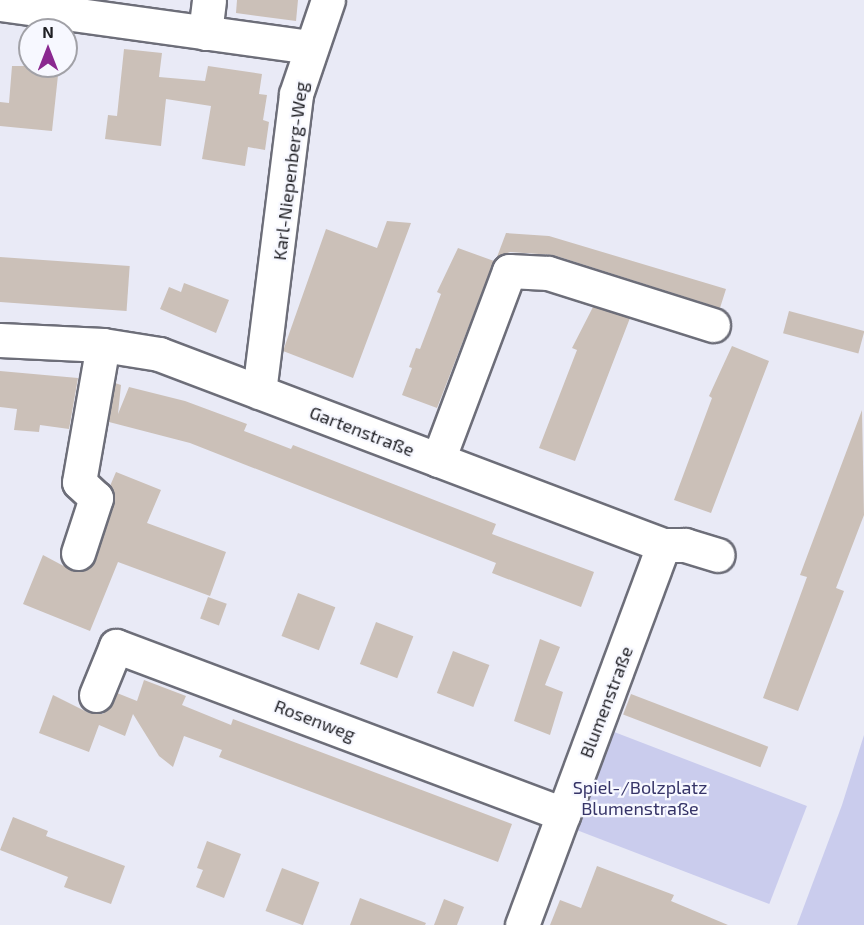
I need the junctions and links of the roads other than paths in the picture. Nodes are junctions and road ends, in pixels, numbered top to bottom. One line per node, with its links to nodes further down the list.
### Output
1 (209, 0): 4 (street)
2 (328, 0): 5 (street, Karl-Niepenberg-Weg)
3 (0, 4): 4 (street)
4 (205, 33): 5 (street)
5 (310, 47): 9 (street, Karl-Niepenberg-Weg)
6 (713, 325): 10 (street)
7 (0, 340): 8 (street, Gartenstraße)
8 (103, 345): 9 (street, Gartenstraße); 12 (street)
9 (259, 392): 10 (street, Gartenstraße)
10 (438, 460): 11 (street, Gartenstraße)
11 (663, 545): 13 (street, Gartenstraße); 15 (street, Blumenstraße)
12 (78, 553)
13 (717, 555)
14 (96, 695): 15 (street, Rosenweg)
15 (563, 814): 16 (street, Blumenstraße)
16 (522, 925)

